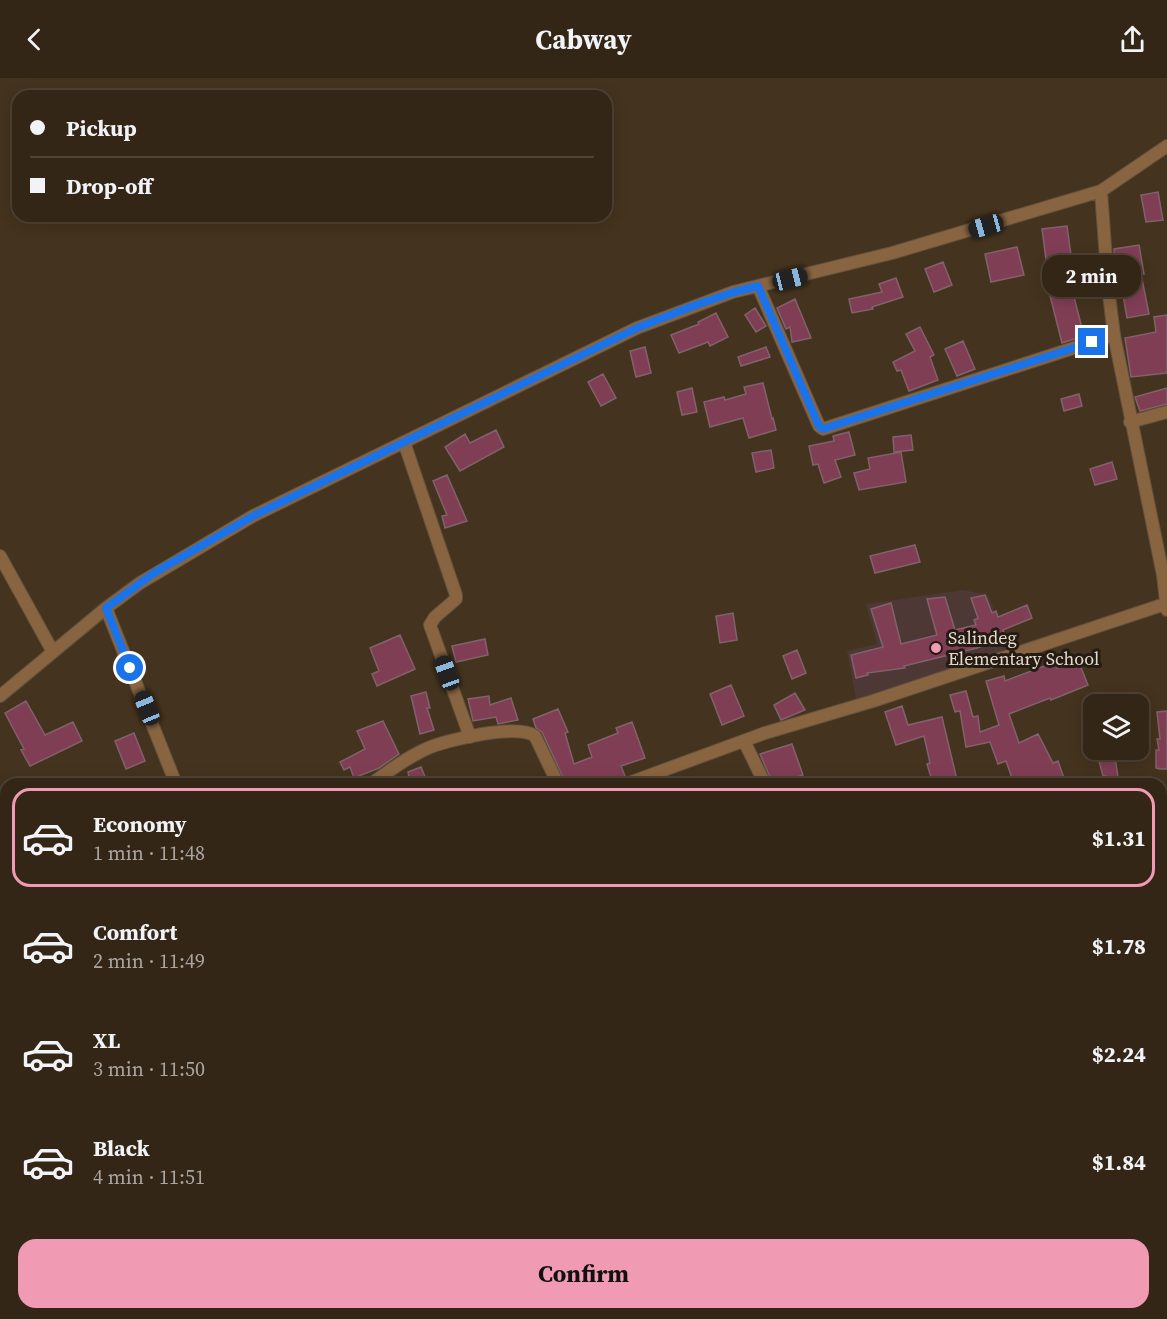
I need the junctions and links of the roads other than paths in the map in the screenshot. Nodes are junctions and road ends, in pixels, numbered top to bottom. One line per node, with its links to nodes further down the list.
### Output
1 (1167, 146): 2 (street)
2 (1101, 191): 3 (street); 4 (street)
3 (758, 286): 4 (street); 7 (street)
4 (1114, 335): 6 (street)
5 (1167, 412): 6 (street)
6 (1130, 422): 9 (street)
7 (404, 442): 10 (street); 14 (street)
8 (0, 556): 12 (street)
9 (1165, 575): 11 (street)
10 (106, 608): 12 (street); 16 (street)
11 (1166, 608): 15 (street)
12 (53, 652): 13 (street)
13 (0, 696)
14 (470, 737): 17 (street); 18 (street)
15 (744, 741): 19 (street); 20 (street)
16 (174, 778)
17 (380, 778)
18 (555, 778)
19 (642, 778)
20 (762, 778)

